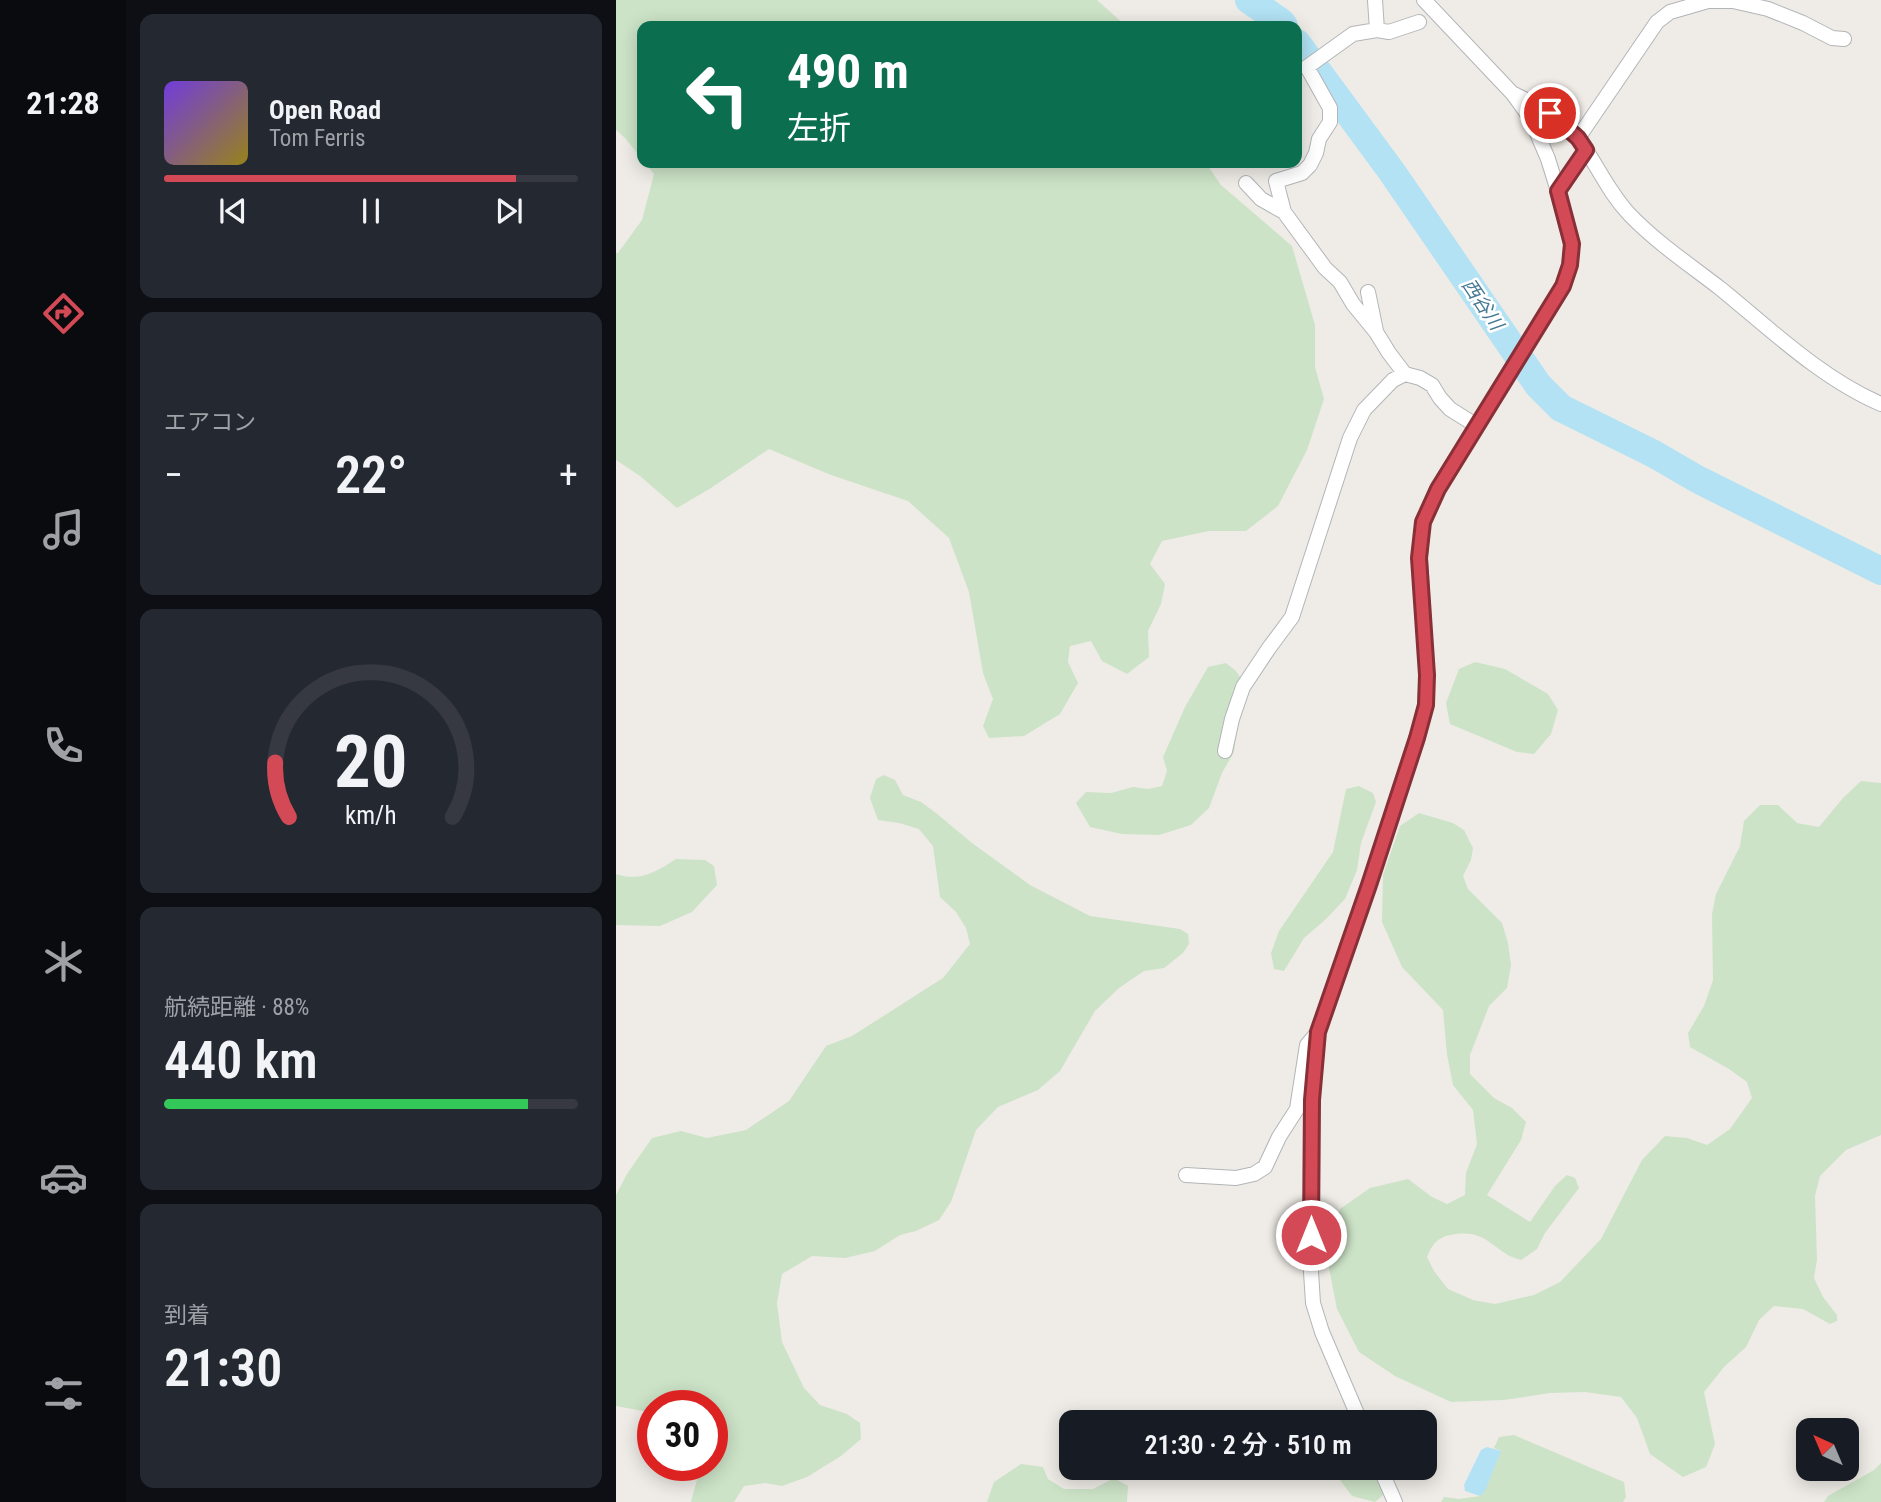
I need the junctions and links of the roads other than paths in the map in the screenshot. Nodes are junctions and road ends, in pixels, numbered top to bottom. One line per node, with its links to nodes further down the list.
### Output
1 (1375, 0): 5 (street)
2 (1424, 0): 8 (street)
3 (1720, 1): 6 (street); 9 (street)
4 (1419, 22): 5 (street)
5 (1377, 30): 7 (street)
6 (1844, 38)
7 (1308, 62): 12 (street)
8 (1513, 94): 9 (street); 11 (street)
9 (1582, 144): 11 (street); 16 (street)
10 (1246, 183): 12 (street)
11 (1558, 191): 17 (street)
12 (1284, 212): 14 (street)
13 (1368, 292): 14 (street)
14 (1376, 332): 15 (street)
15 (1405, 374): 17 (street); 18 (street)
16 (1881, 404)
17 (1477, 426): 19 (street)
18 (1225, 751)
19 (1318, 1032): 20 (street); 21 (street)
20 (1186, 1175)
21 (1355, 1410)
22 (1385, 1480): 23 (street)
23 (1395, 1502)

